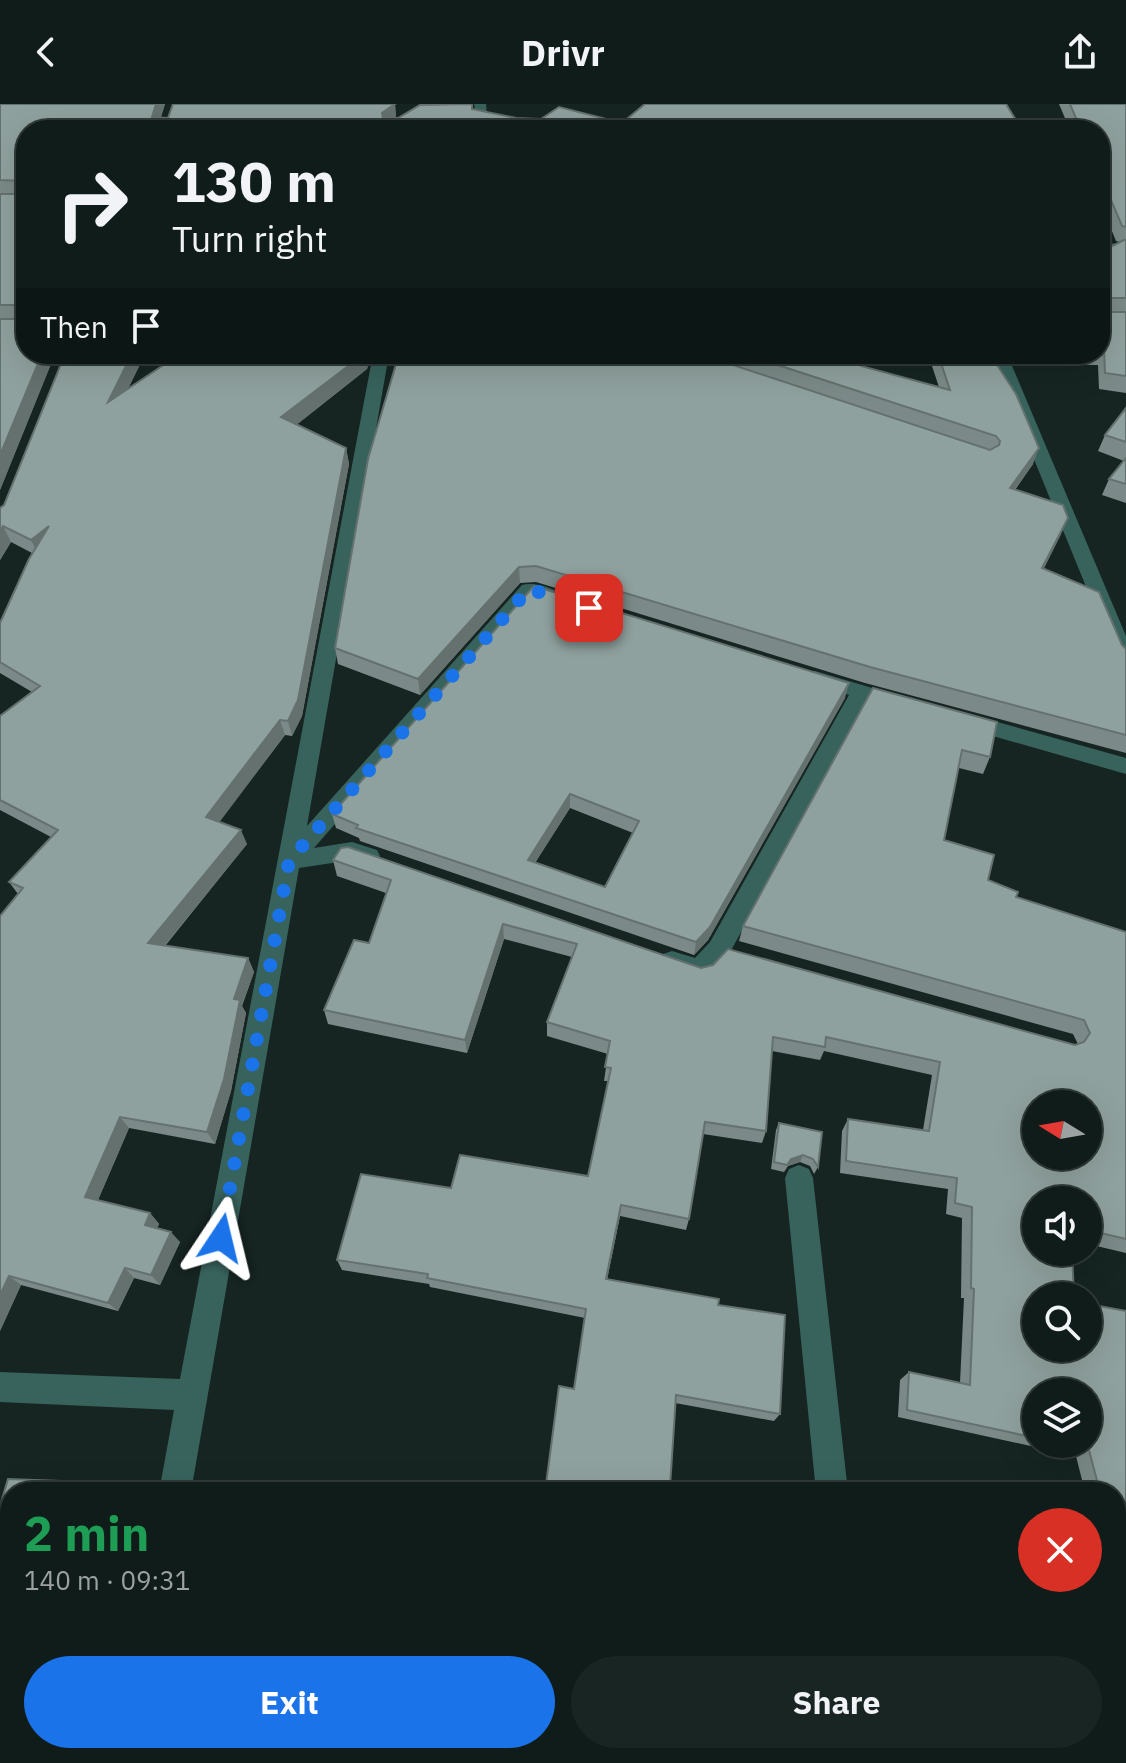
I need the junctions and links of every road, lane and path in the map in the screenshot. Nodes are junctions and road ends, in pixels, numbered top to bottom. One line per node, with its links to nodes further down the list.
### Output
1 (480, 104): 2 (street)
2 (493, 120)
3 (379, 364): 12 (street)
4 (1003, 364): 6 (street)
5 (574, 603): 12 (street)
6 (1126, 660)
7 (801, 674): 8 (street)
8 (861, 692): 9 (street); 14 (street)
9 (920, 709)
10 (949, 717): 11 (street)
11 (1126, 766)
12 (289, 861): 13 (street); 19 (street)
13 (397, 866)
14 (719, 949): 15 (street); 16 (street)
15 (653, 955)
16 (749, 958)
17 (799, 1178): 21 (street)
18 (0, 1387): 19 (street)
19 (192, 1395): 20 (street)
20 (177, 1482)
21 (831, 1482)

